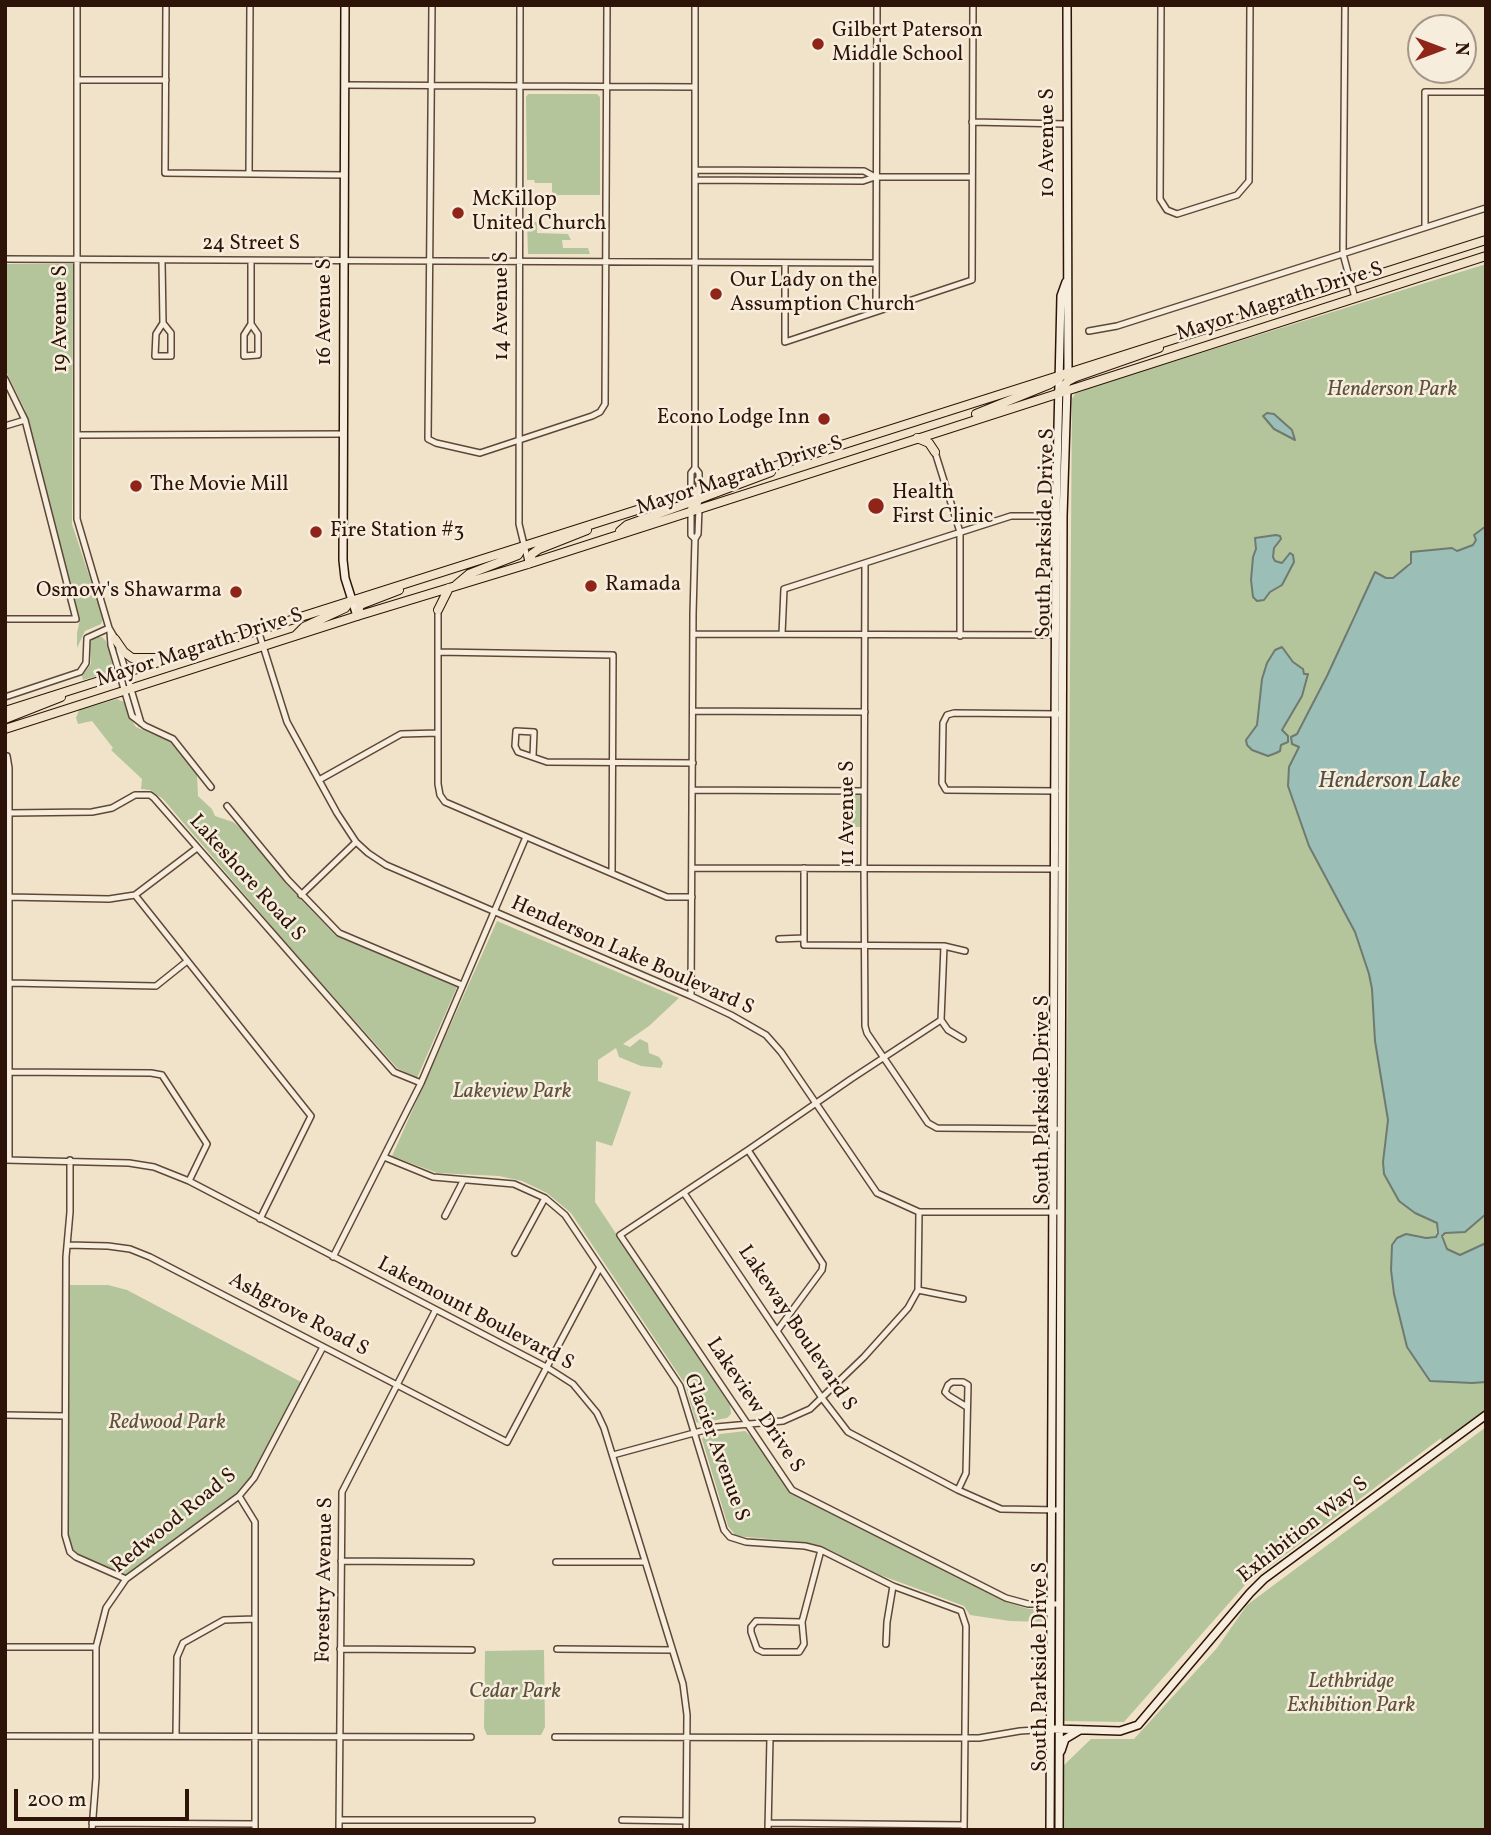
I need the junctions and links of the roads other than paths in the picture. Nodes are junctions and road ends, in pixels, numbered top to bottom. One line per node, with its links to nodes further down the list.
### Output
1 (77, 5): 15 (street, 19 Avenue S)
2 (166, 5): 16 (street)
3 (250, 5): 26 (street)
4 (345, 5): 17 (main road, 16 Avenue S)
5 (432, 5): 19 (street)
6 (520, 5): 20 (street, 14 Avenue S)
7 (607, 5): 18 (street)
8 (695, 5): 21 (street)
9 (877, 5): 28 (street)
10 (973, 5): 23 (street)
11 (1067, 5): 24 (main road, 10 Avenue S)
12 (1161, 5): 13 (street)
13 (1250, 5)
14 (1345, 5): 34 (street)
15 (77, 80): 16 (street); 37 (street, 19 Avenue S)
16 (166, 80): 26 (street)
17 (345, 86): 19 (street); 27 (main road, 16 Avenue S)
18 (607, 86): 20 (street); 21 (street); 43 (street)
19 (432, 87): 20 (street); 41 (street)
20 (520, 87): 42 (street, 14 Avenue S)
21 (695, 88): 25 (street)
22 (1486, 92): 32 (street)
23 (972, 122): 24 (street); 29 (street)
24 (1066, 124): 47 (main road, 10 Avenue S)
25 (695, 170): 28 (street); 30 (street)
26 (249, 174): 27 (street)
27 (344, 175): 40 (main road, 16 Avenue S)
28 (876, 177): 29 (street); 30 (street); 46 (street)
29 (972, 177): 50 (street)
30 (695, 180): 44 (street)
31 (1486, 208): 32 (street, Mayor Magrath Drive S)
32 (1425, 227): 34 (street, Mayor Magrath Drive S)
33 (1486, 240): 48 (main road, Mayor Magrath Drive S)
34 (1343, 254): 48 (street); 53 (street, Mayor Magrath Drive S)
35 (1486, 256): 49 (main road, Mayor Magrath Drive S)
36 (5, 259): 37 (street, 24 Street S)
37 (77, 260): 38 (street, 24 Street S); 64 (street, 19 Avenue S)
38 (162, 261): 39 (street, 24 Street S); 51 (street)
39 (251, 261): 40 (street, 24 Street S); 52 (street)
40 (344, 261): 41 (street, 24 Street S); 63 (main road, 16 Avenue S)
41 (431, 261): 42 (street, 24 Street S); 66 (street)
42 (519, 261): 43 (street, 24 Street S); 66 (street, 14 Avenue S)
43 (606, 261): 44 (street, 24 Street S); 66 (street)
44 (695, 262): 45 (street, 24 Street S); 68 (street)
45 (785, 263): 46 (street, 24 Street S); 50 (street)
46 (875, 263): 50 (street)
47 (1066, 281): 55 (main road, 10 Avenue S); 57 (main road, 10 Avenue S)
48 (1350, 282): 49 (street); 54 (main road, Mayor Magrath Drive S)
49 (1355, 298): 57 (main road, Mayor Magrath Drive S)
50 (876, 311)
51 (163, 323): 51 (street)
52 (251, 324): 52 (street)
53 (1088, 331)
54 (1178, 336): 55 (main road, Mayor Magrath Drive S); 57 (main road)
55 (1068, 371): 57 (main road, Mayor Magrath Drive S)
56 (5, 379): 59 (street)
57 (1063, 381): 58 (main road, Mayor Magrath Drive S); 60 (main road); 68 (main road, Mayor Magrath Drive S); 69 (main road, South Parkside Drive S)
58 (1058, 393): 60 (main road, Mayor Magrath Drive S); 69 (main road, South Parkside Drive S)
59 (25, 421): 61 (street); 81 (street)
60 (967, 422): 62 (main road, Mayor Magrath Drive S)
61 (5, 426)
62 (939, 431): 65 (main road, Mayor Magrath Drive S); 67 (main road)
63 (343, 433): 64 (street); 78 (main road, 16 Avenue S)
64 (78, 435): 82 (street, 19 Avenue S)
65 (917, 438): 67 (main road); 68 (main road, Mayor Magrath Drive S)
66 (519, 440): 72 (street, 14 Avenue S)
67 (935, 452): 71 (street)
68 (695, 501): 70 (main road, Mayor Magrath Drive S); 74 (main road, Mayor Magrath Drive S); 84 (street)
69 (1059, 516): 71 (street); 87 (main road, South Parkside Drive S)
70 (607, 519): 72 (main road, Mayor Magrath Drive S); 74 (main road)
71 (960, 532): 73 (street); 89 (street)
72 (524, 545): 74 (street, 14 Avenue S); 75 (main road, Mayor Magrath Drive S); 76 (main road)
73 (865, 563): 85 (street); 86 (street, 11 Avenue S)
74 (528, 564): 76 (main road, Mayor Magrath Drive S)
75 (412, 581): 78 (main road, Mayor Magrath Drive S); 80 (main road)
76 (451, 587): 77 (main road, Mayor Magrath Drive S); 79 (main road)
77 (423, 596): 79 (main road); 80 (main road, Mayor Magrath Drive S)
78 (351, 600): 80 (main road, 16 Avenue S); 83 (main road, Mayor Magrath Drive S); 88 (main road)
79 (438, 610): 92 (street)
80 (357, 616): 88 (main road, Mayor Magrath Drive S)
81 (5, 619)
82 (110, 628): 90 (street, 19 Avenue S); 94 (street, 19 Avenue S); 97 (street, Mayor Magrath Drive S)
83 (258, 630): 91 (street, Henderson Lake Boulevard S); 93 (main road, Mayor Magrath Drive S)
84 (693, 634): 85 (street); 99 (street)
85 (782, 634): 86 (street)
86 (865, 635): 89 (street); 100 (street, 11 Avenue S)
87 (1059, 635): 89 (street); 101 (main road, South Parkside Drive S)
88 (295, 636): 91 (main road, Mayor Magrath Drive S)
89 (960, 636)
90 (116, 639): 93 (main road); 94 (street, 19 Avenue S)
91 (263, 647): 96 (main road, Mayor Magrath Drive S); 109 (street, Henderson Lake Boulevard S)
92 (438, 653): 104 (street); 107 (street)
93 (170, 658): 94 (main road, Mayor Magrath Drive S)
94 (123, 673): 95 (main road, Mayor Magrath Drive S); 96 (street, 19 Avenue S)
95 (75, 688): 98 (main road, Mayor Magrath Drive S); 102 (main road)
96 (128, 690): 103 (main road, Mayor Magrath Drive S); 110 (street)
97 (5, 697)
98 (5, 710)
99 (693, 712): 100 (street); 108 (street)
100 (865, 712): 112 (street, 11 Avenue S)
101 (1059, 714): 113 (main road, South Parkside Drive S); 113 (street)
102 (5, 719)
103 (5, 729)
104 (438, 733): 109 (street); 116 (street)
105 (7, 755): 115 (street)
106 (533, 756): 106 (street); 107 (street)
107 (613, 763): 108 (street); 123 (street)
108 (693, 763): 111 (street)
109 (319, 780): 117 (street, Henderson Lake Boulevard S)
110 (211, 787)
111 (693, 790): 112 (street); 119 (street)
112 (864, 791): 121 (street, 11 Avenue S)
113 (1059, 791): 122 (main road, South Parkside Drive S)
114 (227, 806): 125 (street)
115 (9, 813): 118 (street, Lakeshore Road S); 126 (street)
116 (526, 837): 123 (street); 128 (street)
117 (356, 842): 125 (street); 128 (street, Henderson Lake Boulevard S)
118 (197, 848): 124 (street); 142 (street, Lakeshore Road S)
119 (692, 868): 120 (street); 127 (street)
120 (804, 868): 121 (street); 129 (street)
121 (864, 869): 122 (street); 131 (street, 11 Avenue S)
122 (1058, 869): 144 (main road, South Parkside Drive S)
123 (612, 873): 127 (street)
124 (135, 895): 126 (street); 134 (street)
125 (301, 895): 136 (street)
126 (7, 897): 135 (street)
127 (692, 897): 137 (street)
128 (494, 913): 136 (street); 137 (street, Henderson Lake Boulevard S)
129 (804, 938): 130 (street); 131 (street)
130 (779, 939)
131 (864, 945): 132 (street); 140 (street, 11 Avenue S)
132 (944, 946): 133 (street); 138 (street)
133 (965, 951)
134 (186, 962): 135 (street); 156 (street)
135 (9, 983): 141 (street)
136 (462, 985): 142 (street)
137 (691, 996): 143 (street, Henderson Lake Boulevard S)
138 (941, 1020): 139 (street); 140 (street)
139 (963, 1039)
140 (884, 1057): 143 (street); 144 (street, 11 Avenue S)
141 (9, 1072): 147 (street); 149 (street)
142 (421, 1083): 146 (street)
143 (814, 1103): 145 (street); 153 (street, Henderson Lake Boulevard S)
144 (1058, 1129): 154 (main road, South Parkside Drive S)
145 (748, 1150): 151 (street); 164 (street)
146 (384, 1157): 150 (street, Glacier Avenue S); 159 (street)
147 (7, 1160): 148 (street, Lakemount Boulevard S)
148 (70, 1160): 149 (street, Lakemount Boulevard S); 157 (street)
149 (189, 1181): 156 (street, Lakemount Boulevard S)
150 (463, 1181): 152 (street, Glacier Avenue S); 155 (street)
151 (684, 1193): 164 (street, Lakeway Boulevard S); 173 (street, Lakeview Drive S)
152 (545, 1198): 158 (street); 160 (street, Glacier Avenue S)
153 (919, 1212): 154 (street, Henderson Lake Boulevard S); 161 (street)
154 (1057, 1212): 178 (main road, South Parkside Drive S)
155 (445, 1216)
156 (260, 1219): 159 (street, Lakemount Boulevard S)
157 (66, 1245): 165 (street, Ashgrove Road S); 172 (street)
158 (515, 1253)
159 (333, 1257): 163 (street, Lakemount Boulevard S)
160 (600, 1266): 166 (street); 174 (street, Glacier Avenue S)
161 (918, 1290): 162 (street); 168 (street)
162 (963, 1300)
163 (435, 1311): 166 (street, Lakemount Boulevard S); 167 (street, Forestry Avenue S)
164 (777, 1331): 168 (street, Lakeway Boulevard S)
165 (323, 1348): 167 (street, Ashgrove Road S); 177 (street, Redwood Road S)
166 (548, 1368): 167 (street, Ashgrove Road S); 175 (street, Lakemount Boulevard S)
167 (396, 1386): 180 (street, Forestry Avenue S)
168 (822, 1398): 173 (street); 176 (street, Lakeway Boulevard S)
169 (967, 1407): 169 (street); 176 (street)
170 (5, 1415): 172 (street)
171 (1486, 1415): 197 (main road, Exhibition Way S)
172 (65, 1416): 184 (street)
173 (748, 1425): 174 (street); 186 (street, Lakeview Drive S)
174 (695, 1432): 175 (street); 179 (street, Glacier Avenue S)
175 (613, 1455): 183 (street, Lakemount Boulevard S)
176 (958, 1489): 178 (street, Lakeway Boulevard S)
177 (239, 1496): 184 (street, Redwood Road S); 187 (street)
178 (1056, 1510): 186 (main road, South Parkside Drive S)
179 (821, 1550): 185 (street, Glacier Avenue S); 188 (street)
180 (341, 1560): 181 (street); 192 (street, Forestry Avenue S)
181 (471, 1562)
182 (556, 1562): 183 (street)
183 (645, 1562): 195 (street, Lakemount Boulevard S)
184 (126, 1579): 191 (street, Redwood Road S)
185 (894, 1586): 189 (street); 207 (street, Glacier Avenue S)
186 (1055, 1604): 196 (main road, South Parkside Drive S)
187 (255, 1619): 199 (street); 202 (street)
188 (802, 1622): 188 (street)
189 (886, 1644)
190 (5, 1647): 191 (street)
191 (96, 1647): 198 (street, Redwood Road S)
192 (340, 1649): 194 (street); 201 (street, Forestry Avenue S)
193 (557, 1649): 195 (street)
194 (472, 1650)
195 (672, 1650): 205 (street, Lakemount Boulevard S)
196 (1055, 1729): 197 (main road, Exhibition Way S); 207 (street); 208 (main road, South Parkside Drive S); 220 (main road, South Parkside Drive S)
197 (1082, 1730): 208 (main road)
198 (96, 1735): 199 (street); 200 (street); 213 (street, Redwood Road S)
199 (176, 1735): 202 (street)
200 (5, 1736)
201 (339, 1736): 202 (street); 203 (street); 209 (street, Forestry Avenue S)
202 (255, 1737): 216 (street)
203 (471, 1737)
204 (555, 1737): 205 (street)
205 (687, 1737): 206 (street); 212 (street, Lakemount Boulevard S)
206 (770, 1738): 207 (street); 215 (street)
207 (965, 1738): 217 (street, Glacier Avenue S)
208 (1059, 1758): 221 (main road, South Parkside Drive S)
209 (339, 1820): 211 (street); 218 (street, Forestry Avenue S)
210 (622, 1820): 212 (street)
211 (533, 1821)
212 (686, 1821): 219 (street, Lakemount Boulevard S)
213 (92, 1826): 214 (street)
214 (171, 1826): 216 (street)
215 (768, 1826): 217 (street)
216 (255, 1827)
217 (964, 1827)
218 (339, 1830)
219 (686, 1830)
220 (1050, 1830)
221 (1059, 1830)

